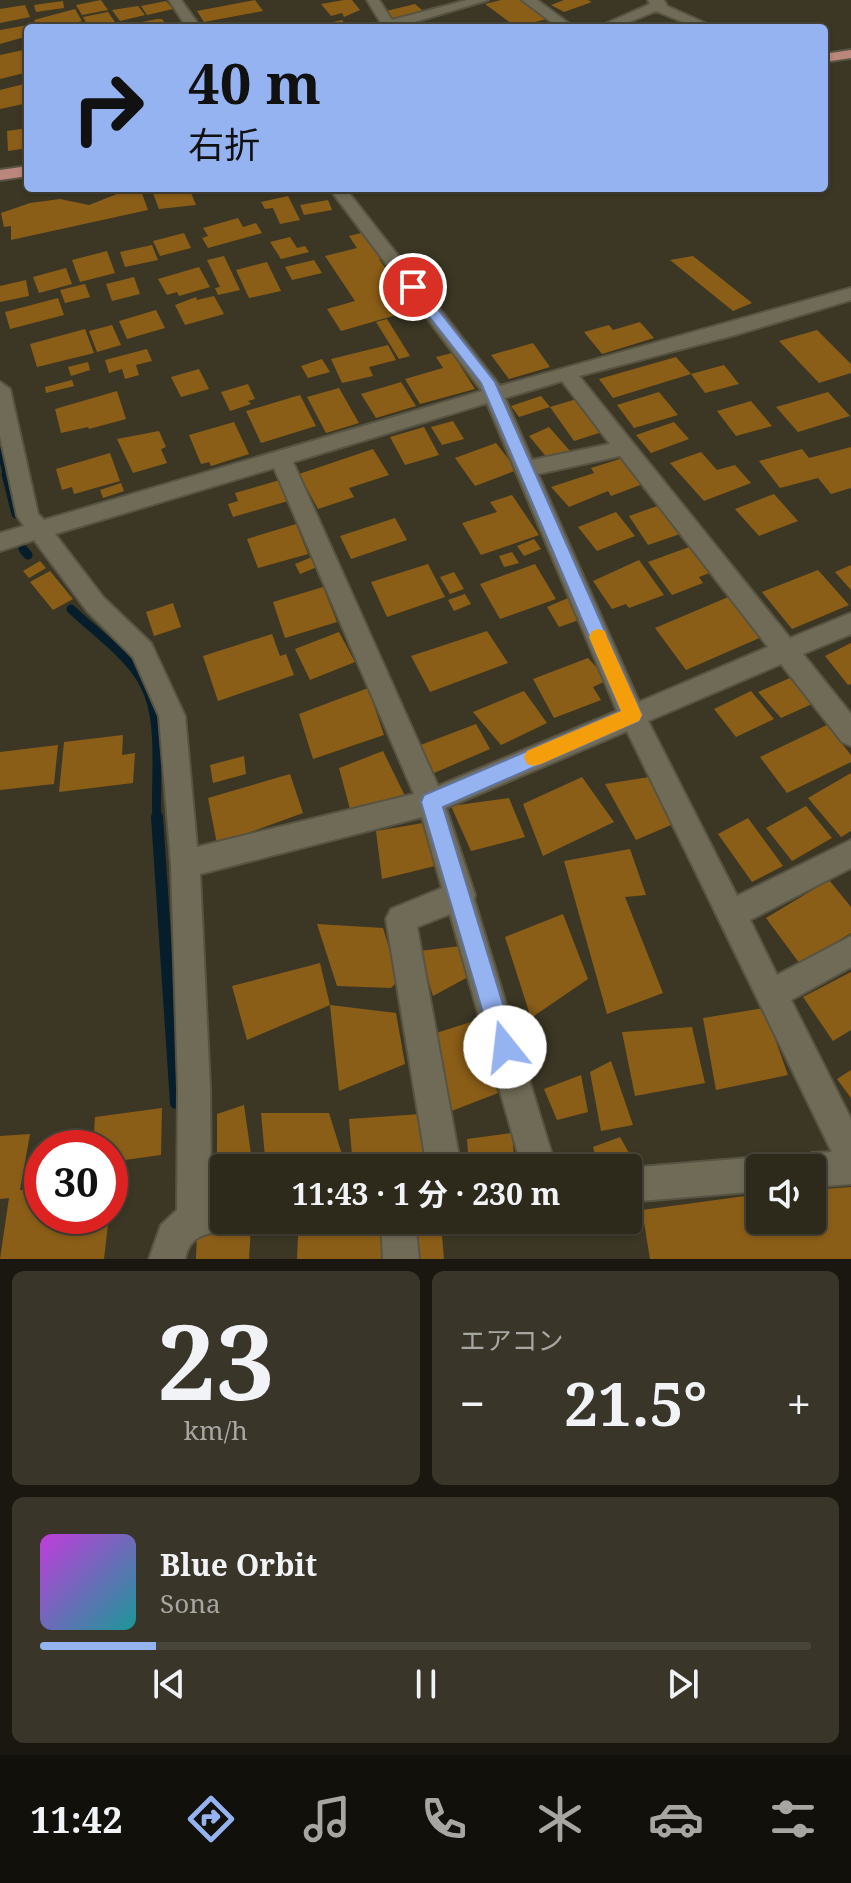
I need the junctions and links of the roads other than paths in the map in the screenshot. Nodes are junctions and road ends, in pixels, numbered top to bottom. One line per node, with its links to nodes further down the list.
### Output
1 (175, 0): 6 (street)
2 (373, 0): 7 (street)
3 (482, 0): 8 (street)
4 (528, 0): 9 (street)
5 (654, 3): 10 (street); 11 (street)
6 (191, 24)
7 (391, 24)
8 (399, 24)
9 (562, 24)
10 (611, 24)
11 (700, 24)
12 (851, 54): 13 (main road)
13 (828, 57)
14 (24, 172): 15 (main road)
15 (0, 175)
16 (340, 192): 20 (street)
17 (851, 294): 18 (street)
18 (566, 373): 20 (street); 21 (street)
19 (0, 389): 24 (street)
20 (492, 396): 22 (street); 23 (street)
21 (625, 448): 23 (street); 27 (street)
22 (280, 457): 24 (street); 30 (street)
23 (525, 469): 28 (street)
24 (39, 531): 25 (street); 32 (street)
25 (0, 542)
26 (851, 623): 27 (street)
27 (783, 650): 28 (street); 29 (street)
28 (632, 715): 30 (street); 34 (street)
29 (851, 734)
30 (431, 802): 32 (street); 33 (street)
31 (851, 853): 34 (street)
32 (185, 864): 44 (street)
33 (461, 895): 37 (street); 38 (street)
34 (734, 913): 36 (street)
35 (851, 951): 36 (street)
36 (772, 994): 39 (street)
37 (442, 1154)
38 (535, 1154)
39 (851, 1154)
40 (851, 1167): 41 (street)
41 (826, 1169)
42 (746, 1175): 43 (street)
43 (642, 1184)
44 (209, 1216): 46 (street)
45 (399, 1234): 47 (street)
46 (167, 1259)
47 (401, 1259)

